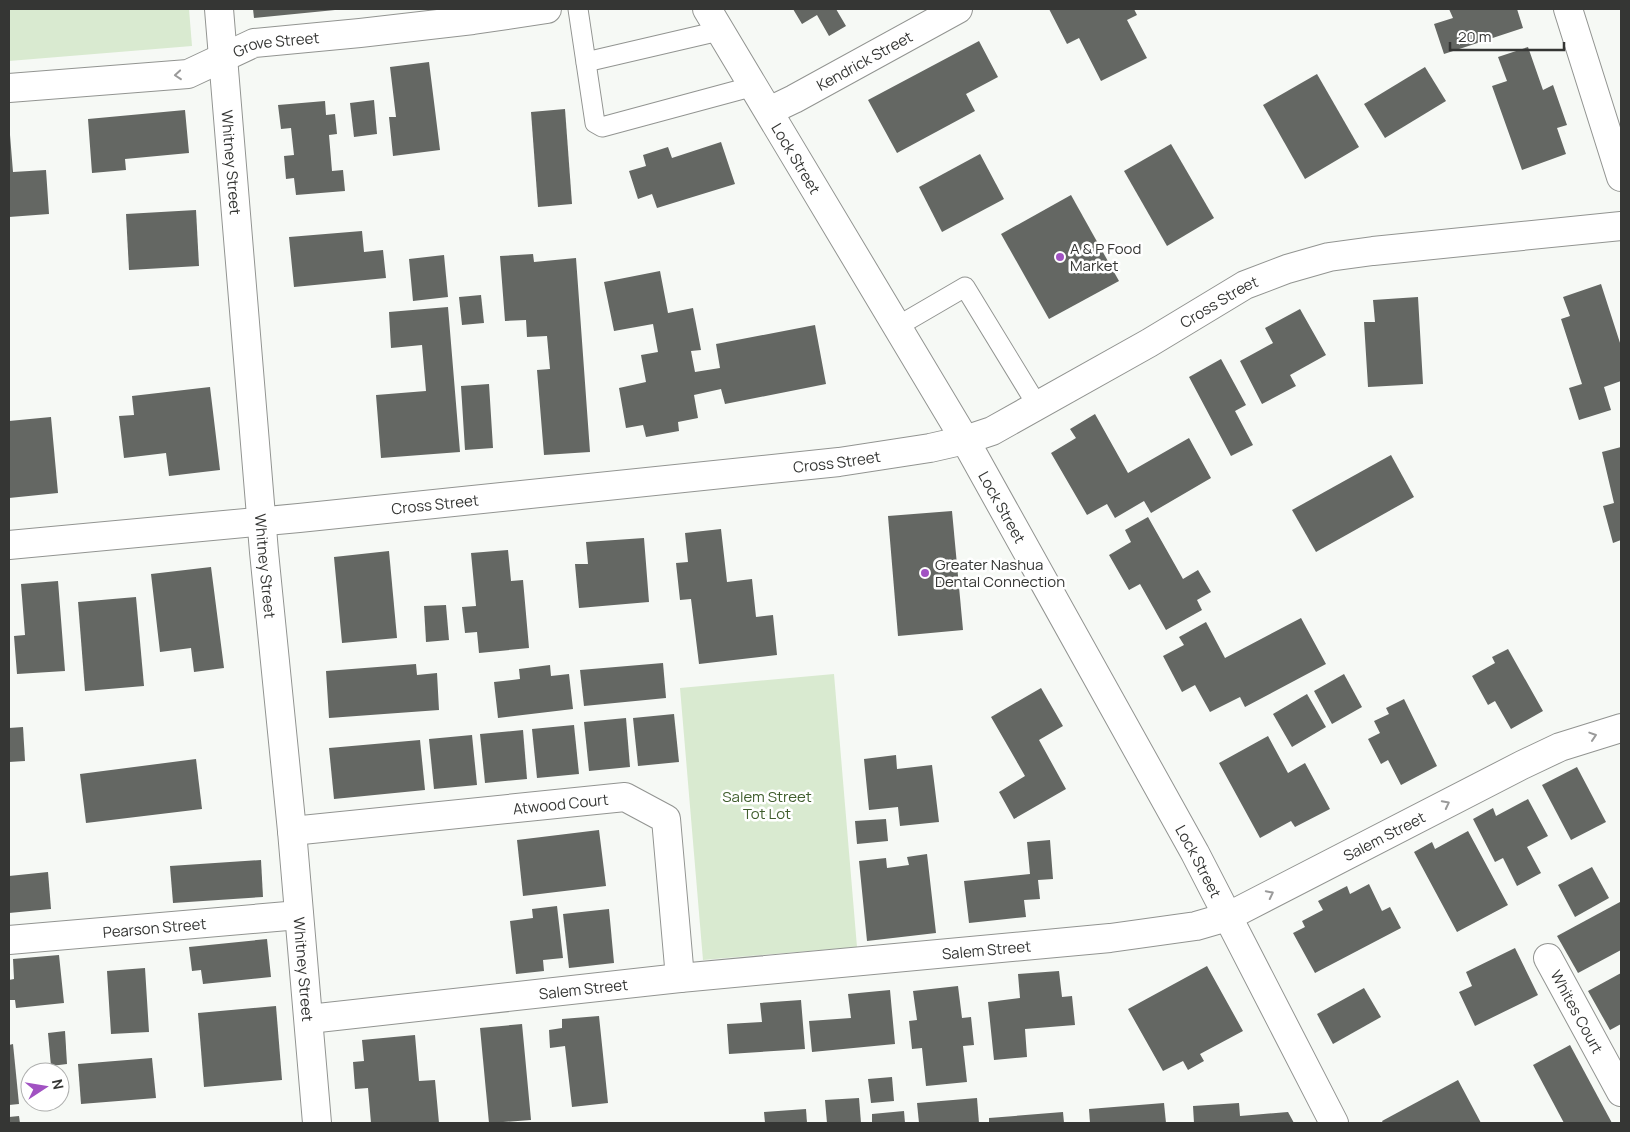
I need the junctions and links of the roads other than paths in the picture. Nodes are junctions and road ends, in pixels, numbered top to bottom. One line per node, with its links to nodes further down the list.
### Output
1 (219, 9): 7 (street, Whitney Street)
2 (547, 9): 7 (street, Grove Street)
3 (578, 9): 8 (lane)
4 (958, 9): 11 (street, Kendrick Street)
5 (1568, 9): 12 (street)
6 (713, 20): 8 (lane); 9 (street, Lock Street)
7 (223, 57): 10 (street, Grove Street, one-way to 10); 17 (street, Whitney Street)
8 (586, 62): 9 (lane)
9 (754, 86): 11 (street, Lock Street)
10 (9, 88)
11 (769, 111): 14 (street, Lock Street)
12 (1621, 177)
13 (1621, 226): 15 (street, Cross Street)
14 (898, 326): 15 (lane); 16 (street, Lock Street)
15 (1037, 405): 16 (street, Cross Street)
16 (965, 440): 17 (street, Cross Street); 22 (street, Lock Street)
17 (262, 521): 18 (street, Cross Street); 20 (street, Whitney Street)
18 (9, 545)
19 (1621, 728): 22 (street, Salem Street, one-way to 19)
20 (292, 831): 21 (street, Whitney Street); 25 (street, Atwood Court)
21 (300, 915): 23 (street, Pearson Street); 26 (street, Whitney Street)
22 (1228, 917): 25 (street, Salem Street); 29 (street, Lock Street)
23 (9, 940)
24 (1548, 958): 27 (street, Whites Court)
25 (680, 978): 26 (street, Salem Street)
26 (309, 1019): 28 (street, Whitney Street)
27 (1621, 1092)
28 (318, 1123)
29 (1334, 1123)

